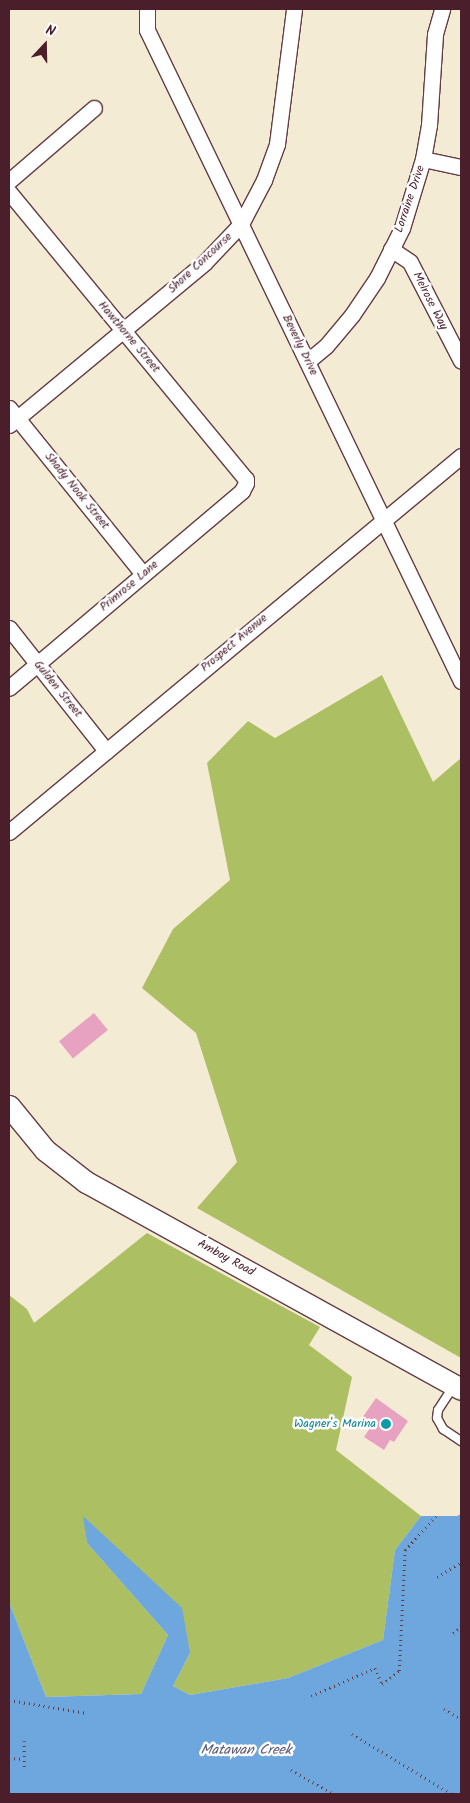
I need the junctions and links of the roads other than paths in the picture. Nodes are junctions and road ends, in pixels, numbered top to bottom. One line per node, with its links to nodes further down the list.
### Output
1 (146, 9): 9 (street, Beverly Drive)
2 (294, 9): 9 (street, Shore Concourse)
3 (442, 9): 5 (street, Lorraine Drive)
4 (94, 108): 7 (street)
5 (424, 159): 6 (street); 10 (street, Lorraine Drive)
6 (461, 167)
7 (9, 181)
8 (9, 192): 11 (street, Hawthorne Street)
9 (241, 224): 11 (street, Shore Concourse); 12 (street, Beverly Drive)
10 (391, 249): 12 (street, Lorraine Drive); 13 (street, Melrose Way)
11 (123, 331): 14 (street, Shore Concourse); 16 (street, Hawthorne Street)
12 (308, 361): 17 (street, Beverly Drive)
13 (461, 361)
14 (12, 417): 18 (street, Shady Nook Street)
15 (461, 456): 17 (street, Prospect Avenue)
16 (246, 483): 18 (street, Primrose Lane)
17 (384, 519): 21 (street, Beverly Drive); 23 (street, Prospect Avenue)
18 (143, 574): 20 (street, Primrose Lane)
19 (9, 628): 20 (street, Gulden Street)
20 (38, 664): 22 (street, Primrose Lane); 23 (street, Gulden Street)
21 (461, 680)
22 (9, 688)
23 (106, 751): 24 (street, Prospect Avenue)
24 (9, 832)
25 (9, 1106): 26 (main road, Amboy Road)
26 (458, 1387): 27 (lane)
27 (461, 1441)

